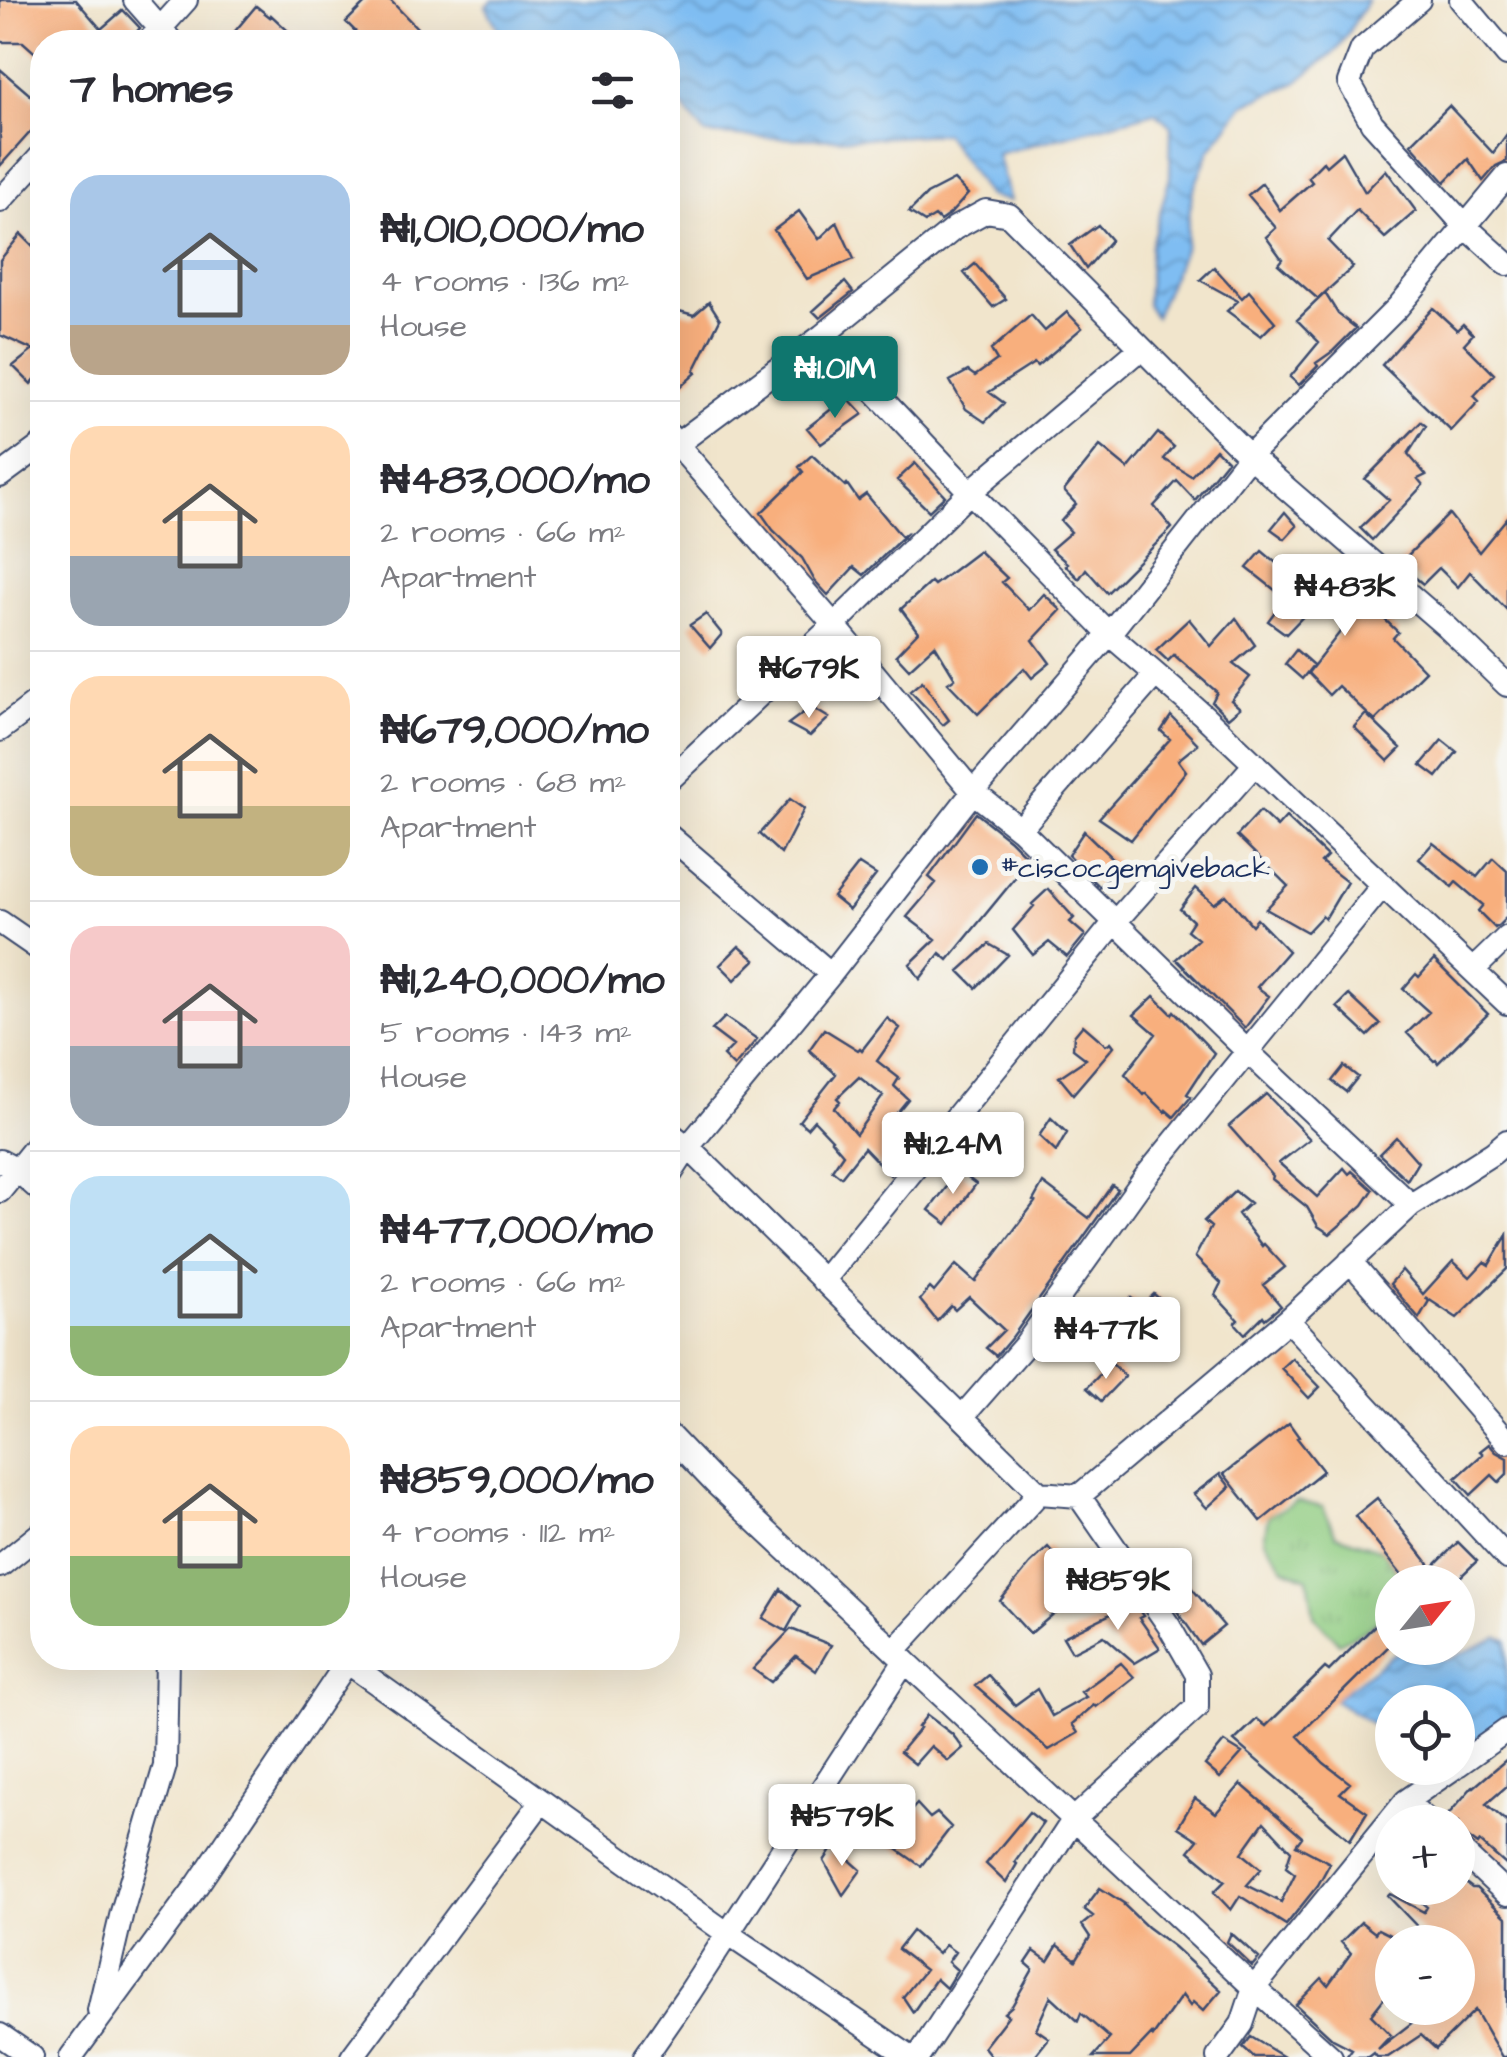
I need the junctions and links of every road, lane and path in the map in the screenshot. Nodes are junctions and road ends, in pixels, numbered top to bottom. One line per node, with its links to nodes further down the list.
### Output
1 (134, 0): 5 (street)
2 (186, 0): 6 (street)
3 (1418, 0): 11 (street)
4 (1461, 0): 7 (street)
5 (155, 30)
6 (165, 30)
7 (1507, 55)
8 (30, 168): 10 (street)
9 (1507, 176): 11 (street)
10 (0, 200)
11 (1466, 226): 12 (street); 18 (street)
12 (1507, 264)
13 (822, 336): 14 (street); 15 (street); 20 (street)
14 (1141, 348): 18 (street); 20 (street)
15 (680, 435)
16 (680, 453): 21 (street)
17 (30, 454): 19 (street)
18 (1249, 456): 22 (street); 24 (street)
19 (0, 476)
20 (970, 492): 21 (street); 22 (street)
21 (834, 625): 28 (street); 29 (street)
22 (1109, 634): 23 (street); 29 (street)
23 (1155, 675): 27 (street); 30 (street)
24 (1507, 685)
25 (30, 707): 26 (street)
26 (0, 730)
27 (1255, 764): 32 (street); 34 (street)
28 (680, 769)
29 (974, 792): 30 (street); 38 (street)
30 (1020, 830): 34 (street)
31 (680, 846): 38 (street)
32 (1383, 885): 37 (street); 40 (street)
33 (0, 922): 36 (street)
34 (1115, 922): 40 (street); 51 (street)
35 (1507, 937): 37 (street)
36 (30, 943)
37 (1474, 970): 39 (street)
38 (830, 974): 43 (street)
39 (1507, 1003)
40 (1247, 1051): 49 (street); 53 (street)
41 (680, 1142): 43 (street)
42 (30, 1148): 46 (street)
43 (688, 1148): 45 (street); 51 (street)
44 (1502, 1154): 49 (street)
45 (680, 1160)
46 (9, 1165): 47 (street); 48 (street)
47 (30, 1182)
48 (0, 1191)
49 (1411, 1204): 50 (street)
50 (1350, 1261): 52 (street); 54 (street)
51 (823, 1281): 53 (street)
52 (1288, 1320): 57 (street); 59 (street)
53 (962, 1417): 56 (street)
54 (1507, 1442)
55 (680, 1447): 61 (street)
56 (1039, 1493): 57 (street); 61 (street)
57 (1080, 1496): 71 (street)
58 (30, 1542): 60 (street)
59 (1507, 1558)
60 (0, 1566)
61 (900, 1656): 71 (street); 74 (street)
62 (167, 1670): 76 (street)
63 (342, 1670): 76 (street)
64 (363, 1670): 68 (street)
65 (1507, 1730): 66 (street)
66 (1475, 1753)
67 (1429, 1785): 69 (street)
68 (542, 1801): 74 (street); 80 (street)
69 (1406, 1801): 70 (street); 75 (street)
70 (1411, 1805)
71 (1074, 1820): 75 (street); 82 (street)
72 (1475, 1864): 73 (street)
73 (1507, 1894)
74 (728, 1934): 81 (street); 82 (street)
75 (1254, 1988): 83 (street); 84 (street)
76 (96, 2023): 79 (street)
77 (0, 2035): 78 (street)
78 (32, 2057)
79 (71, 2057)
80 (352, 2057)
81 (646, 2057)
82 (914, 2057)
83 (1218, 2057)
84 (1332, 2057)

